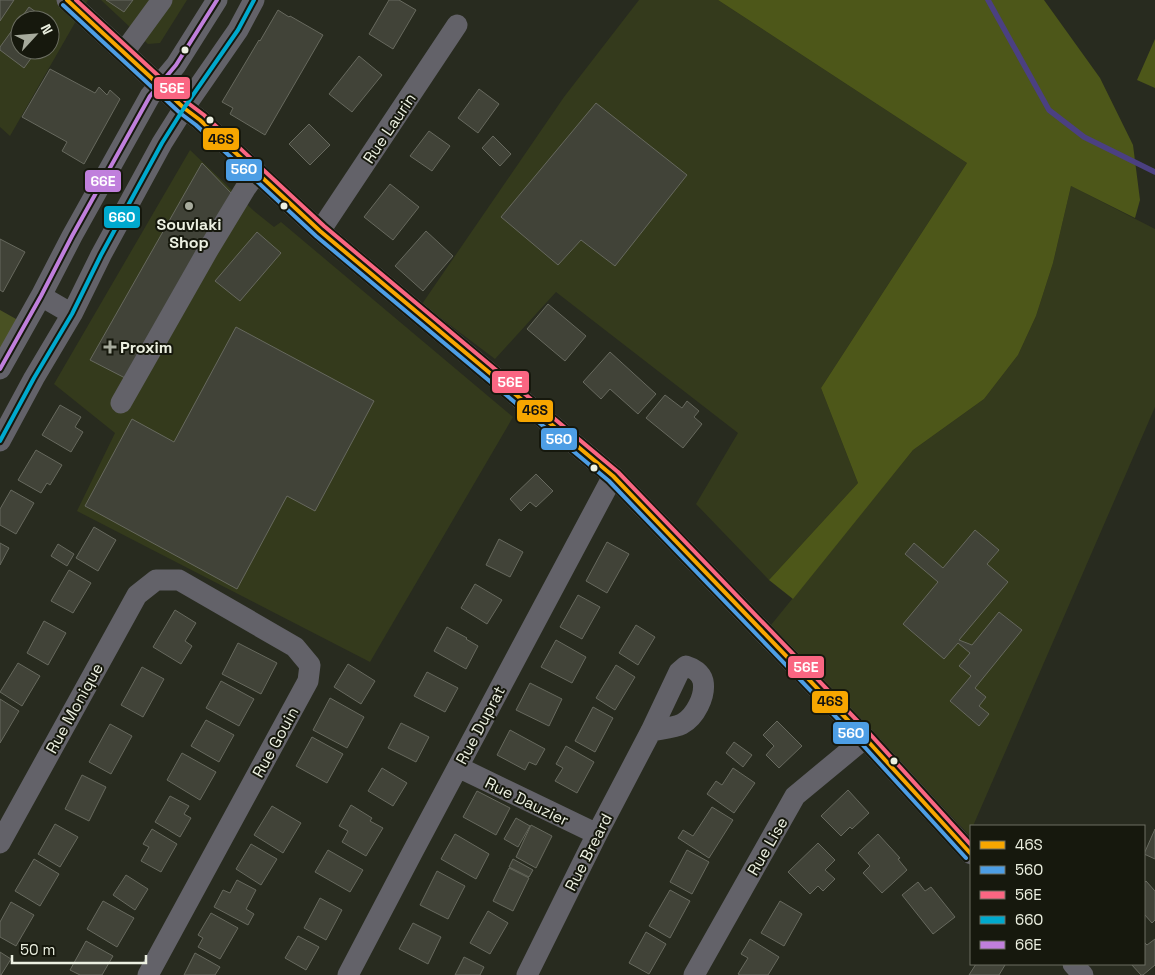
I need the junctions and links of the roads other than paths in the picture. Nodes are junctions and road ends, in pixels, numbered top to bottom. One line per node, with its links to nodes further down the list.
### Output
1 (68, 0): 6 (street)
2 (162, 0): 6 (street)
3 (216, 0): 7 (street)
4 (254, 0): 8 (street)
5 (457, 25): 10 (street, Rue Laurin)
6 (124, 52): 7 (street)
7 (160, 85): 8 (street); 11 (street)
8 (184, 108): 9 (street); 12 (street)
9 (257, 172): 10 (street); 16 (street)
10 (320, 232): 18 (street)
11 (72, 236): 12 (street); 13 (street)
12 (101, 256): 14 (street)
13 (41, 296): 14 (street); 15 (street)
14 (72, 314): 17 (street)
15 (0, 369)
16 (121, 402)
17 (0, 440)
18 (613, 476): 21 (street); 22 (street, Rue Duprat)
19 (156, 580): 24 (street, Rue Monique); 27 (street, Rue Gouin)
20 (651, 731): 23 (street, Rue Breard)
21 (865, 738): 25 (street); 30 (street, Rue Lise)
22 (458, 767): 23 (street, Rue Dauzier); 28 (street, Rue Duprat)
23 (597, 834): 29 (street, Rue Breard)
24 (0, 843)
25 (970, 853)
26 (1073, 965): 31 (street)
27 (148, 975)
28 (348, 975)
29 (527, 975)
30 (694, 975)
31 (1083, 975)

